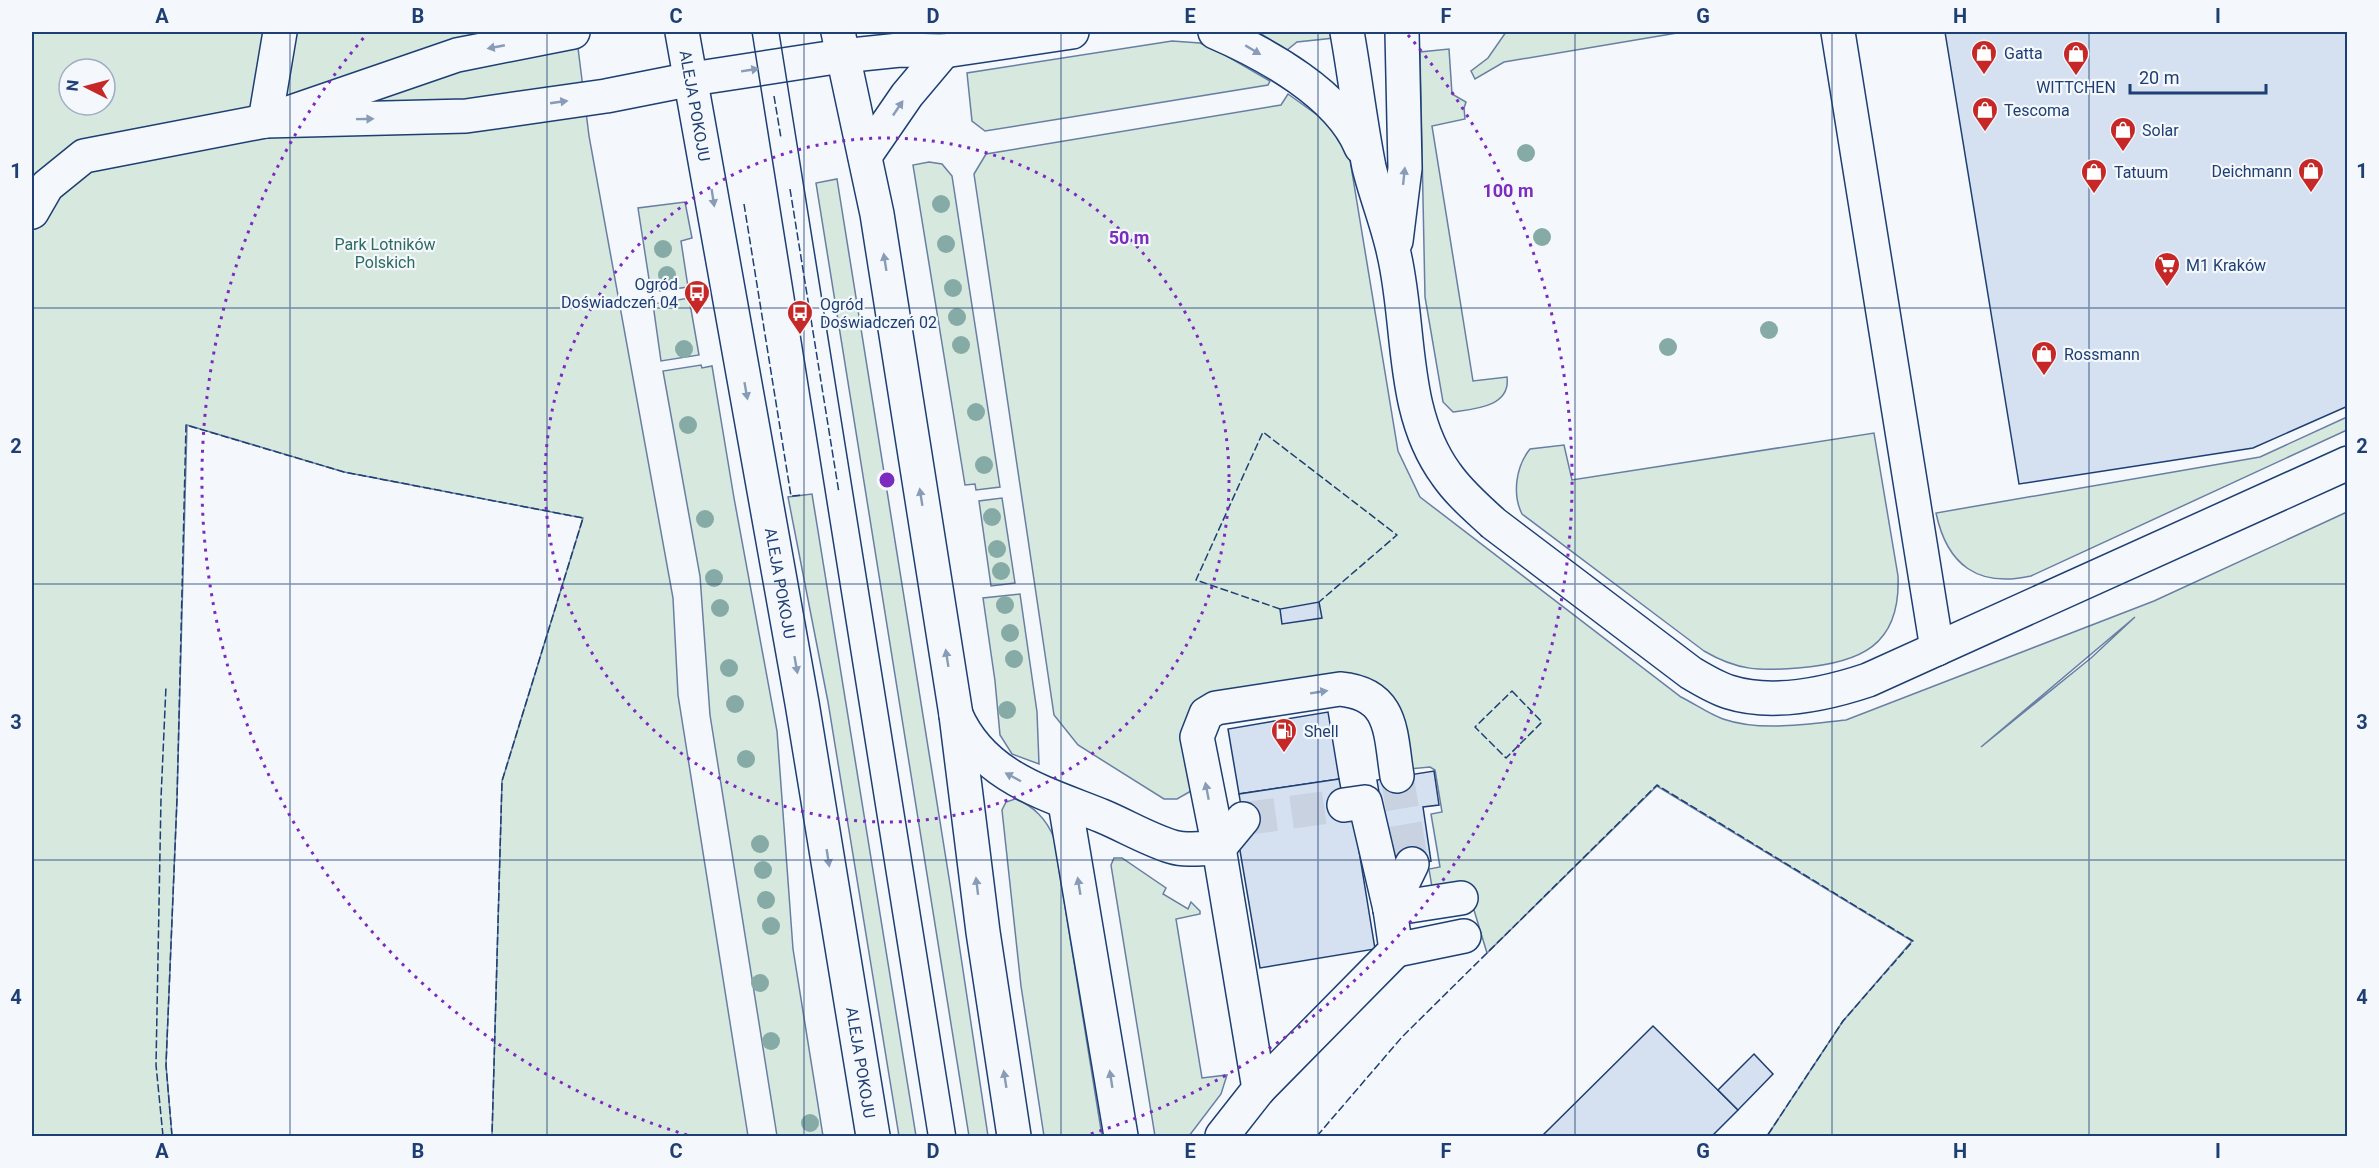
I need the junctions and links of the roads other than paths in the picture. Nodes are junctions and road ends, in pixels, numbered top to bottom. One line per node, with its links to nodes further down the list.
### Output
1 (280, 32): 12 (main road)
2 (573, 32): 12 (main road, one-way to 12)
3 (682, 32): 11 (main road, ALEJA POKOJU)
4 (1072, 32): 10 (main road)
5 (1215, 32): 14 (main road, one-way to 14)
6 (1347, 32): 14 (main road)
7 (1402, 32): 16 (main road, one-way to 7)
8 (1838, 32): 18 (main road)
9 (840, 44): 10 (main road); 11 (main road, one-way to 9); 13 (main road)
10 (944, 51): 13 (main road, one-way to 10)
11 (692, 79): 12 (main road, one-way to 11); 31 (main road, ALEJA POKOJU, one-way to 31)
12 (265, 121): 15 (main road)
13 (865, 156): 19 (main road, one-way to 13)
14 (1369, 167): 16 (main road)
15 (32, 212)
16 (1395, 255): 18 (main road)
17 (2348, 463): 18 (main road)
18 (1936, 649)
19 (956, 715): 21 (main road, one-way to 19); 32 (main road, one-way to 19)
20 (1397, 776): 24 (main road, one-way to 20)
21 (1065, 803): 24 (main road); 33 (main road, one-way to 21)
22 (1344, 805): 27 (main road)
23 (1243, 819): 24 (main road)
24 (1219, 848): 30 (main road)
25 (1412, 864): 27 (main road)
26 (1461, 897): 27 (main road)
27 (1390, 909): 29 (main road)
28 (1464, 936): 29 (main road)
29 (1396, 950): 30 (main road)
30 (1259, 1089): 34 (main road)
31 (873, 1137)
32 (1014, 1137)
33 (1121, 1137)
34 (1222, 1137)

